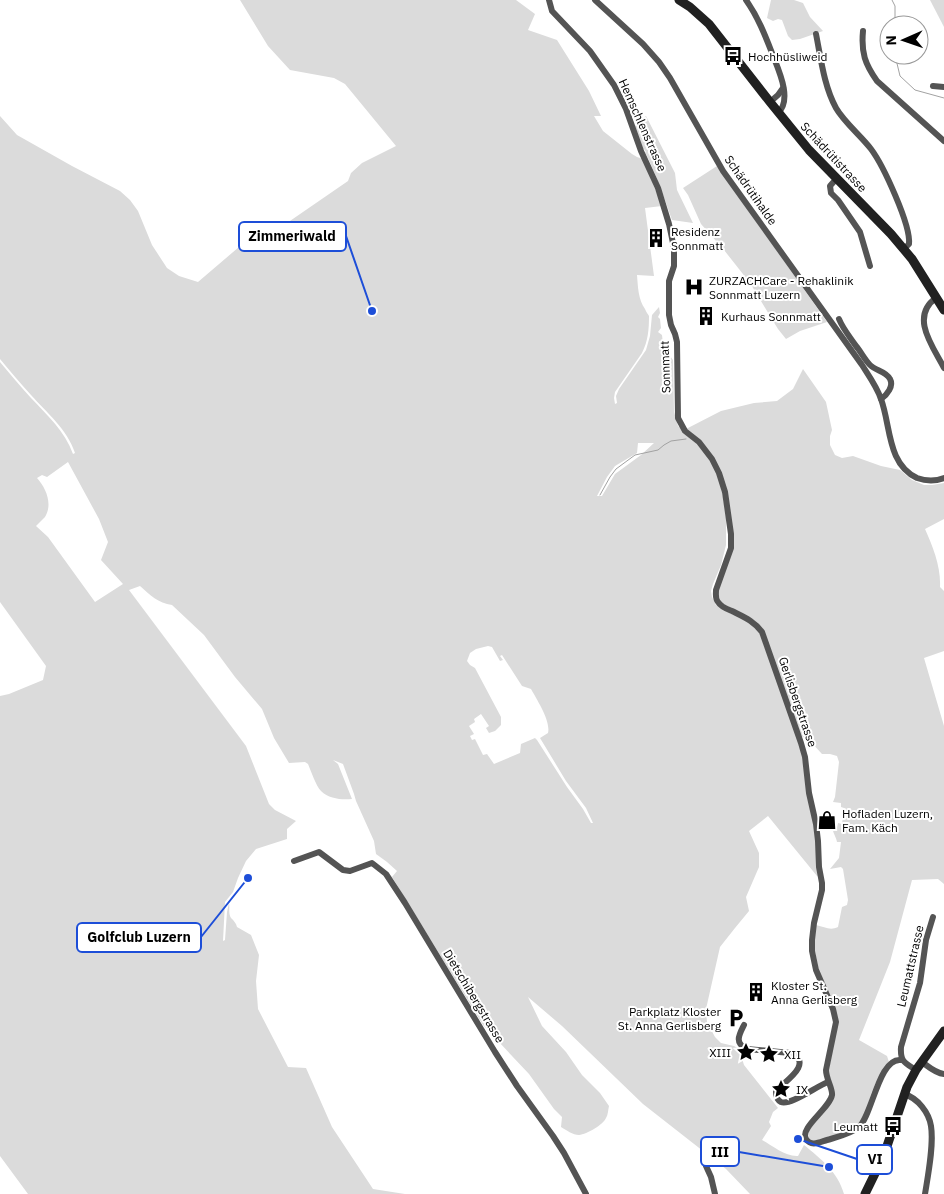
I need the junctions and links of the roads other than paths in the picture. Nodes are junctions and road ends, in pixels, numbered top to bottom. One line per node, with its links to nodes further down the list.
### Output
1 (549, 0): 14 (street, Hemschlenstrasse)
2 (596, 0): 21 (street, Schädrütihalde)
3 (679, 0): 10 (main road, Schädrütistrasse)
4 (746, 0): 9 (street)
5 (863, 31): 12 (street)
6 (816, 34): 15 (street)
7 (933, 86): 8 (street)
8 (944, 87)
9 (783, 88): 10 (street); 11 (street)
10 (770, 102): 11 (main road, Schädrütistrasse)
11 (778, 113): 13 (main road, Schädrütistrasse)
12 (944, 141)
13 (837, 178): 15 (main road, Schädrütistrasse); 16 (street)
14 (674, 248): 22 (street, Sonnmatt)
15 (904, 249): 17 (main road, Schädrütistrasse)
16 (870, 266)
17 (936, 298): 18 (main road, Schädrütistrasse); 20 (street)
18 (944, 310)
19 (839, 319): 21 (street)
20 (944, 368)
21 (881, 399): 23 (street, Schädrütihalde)
22 (681, 426): 32 (street, Gerlisbergstrasse)
23 (944, 478)
24 (294, 861): 35 (street, Dietschibergstrasse)
25 (932, 918): 28 (street, Leumattstrasse)
26 (744, 1026): 32 (street)
27 (944, 1031): 29 (main road)
28 (902, 1060): 30 (street); 32 (street, Gerlisbergstrasse)
29 (922, 1062): 30 (main road); 31 (street)
30 (916, 1070): 33 (main road)
31 (944, 1074)
32 (828, 1082)
33 (904, 1094): 37 (main road); 38 (street)
34 (706, 1166): 36 (street)
35 (586, 1194)
36 (715, 1194)
37 (865, 1194)
38 (925, 1194)

